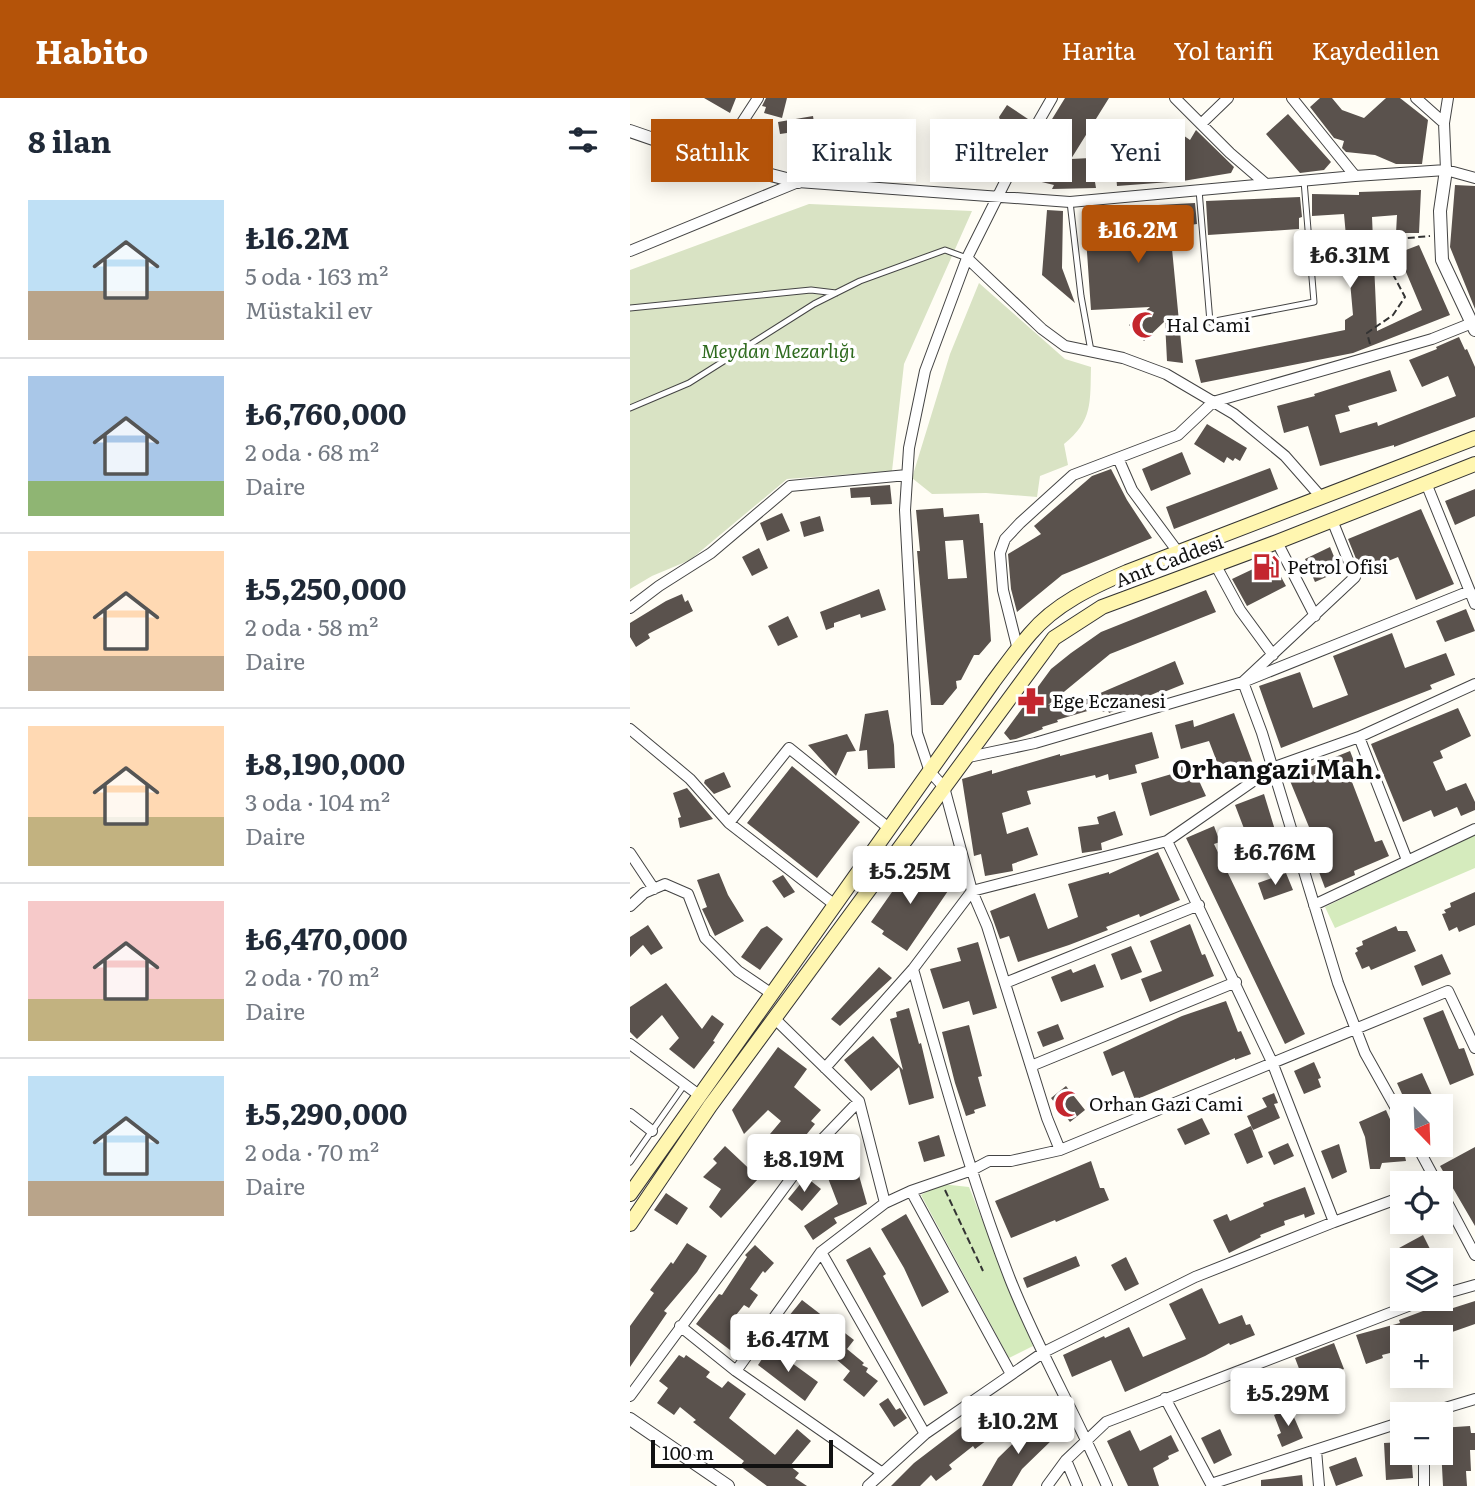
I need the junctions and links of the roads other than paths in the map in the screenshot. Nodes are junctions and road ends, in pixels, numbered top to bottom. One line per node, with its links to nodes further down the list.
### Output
1 (758, 98): 8 (street)
2 (1052, 98): 21 (street)
3 (1175, 98): 10 (street)
4 (1228, 98): 10 (street)
5 (1292, 98): 15 (street)
6 (1416, 98): 9 (street)
7 (1448, 98): 9 (street)
8 (744, 119)
9 (1444, 122): 13 (street)
10 (1201, 124): 19 (street)
11 (630, 131): 12 (street)
12 (651, 138)
13 (1446, 170): 15 (street); 16 (street); 27 (street)
14 (773, 176): 18 (street)
15 (1355, 176): 17 (street)
16 (1475, 178)
17 (1304, 181): 19 (street); 20 (lane)
18 (798, 183): 21 (street); 23 (street)
19 (1266, 184): 20 (street)
20 (1199, 190): 22 (street)
21 (998, 197): 22 (street); 24 (street)
22 (1070, 202): 29 (lane)
23 (630, 250)
24 (967, 258): 25 (lane); 29 (street); 35 (street)
25 (836, 293): 26 (lane); 31 (lane)
26 (630, 308)
27 (1470, 308): 28 (street)
28 (1473, 327): 30 (street)
29 (1092, 351): 30 (street)
30 (1213, 402): 33 (street); 37 (street)
31 (630, 408)
32 (1475, 439): 37 (main road)
33 (1118, 458): 40 (street); 46 (street)
34 (1475, 464): 36 (main road, Anıt Caddesi)
35 (907, 475): 44 (street); 54 (street)
36 (1426, 483): 38 (main road, Anıt Caddesi); 42 (street)
37 (1321, 496): 40 (main road)
38 (1332, 520): 39 (main road, Anıt Caddesi); 45 (street)
39 (1277, 542): 41 (main road, Anıt Caddesi); 45 (street)
40 (1178, 552): 46 (main road)
41 (1215, 564): 47 (street); 52 (main road, Anıt Caddesi)
42 (1470, 591): 43 (street); 48 (street)
43 (1475, 604)
44 (630, 608)
45 (1315, 616): 47 (street)
46 (1018, 650): 54 (main road)
47 (1273, 655): 48 (street)
48 (1243, 682): 52 (street); 53 (street)
49 (1475, 684): 51 (street)
50 (630, 729): 56 (street)
51 (1359, 737): 53 (street); 61 (street)
52 (964, 758): 55 (main road, Anıt Caddesi)
53 (1272, 768): 59 (street); 67 (street)
54 (930, 772): 55 (street); 57 (main road)
55 (944, 787): 63 (street); 72 (main road, Anıt Caddesi)
56 (729, 823): 57 (street); 65 (street)
57 (890, 829): 65 (main road)
58 (1475, 829): 61 (street)
59 (1167, 841): 63 (street); 66 (street)
60 (630, 853): 62 (street)
61 (1407, 860): 67 (street)
62 (654, 888): 64 (street); 71 (street)
63 (972, 891): 68 (street); 70 (street)
64 (630, 905)
65 (835, 905): 71 (main road)
66 (1199, 905): 69 (street); 70 (street)
67 (1314, 905): 73 (street)
68 (913, 969): 78 (street); 87 (street)
69 (1236, 982): 76 (street); 77 (street)
70 (1005, 983): 77 (street)
71 (772, 994): 80 (main road)
72 (774, 1018): 78 (street); 94 (main road, Anıt Caddesi)
73 (1355, 1027): 75 (street); 76 (street); 81 (street)
74 (630, 1044): 79 (street)
75 (1475, 1048)
76 (1272, 1062): 85 (street); 93 (street)
77 (1031, 1066): 85 (street)
78 (825, 1068): 82 (street)
79 (685, 1084): 80 (street); 84 (lane)
80 (699, 1095): 89 (main road)
81 (1390, 1098)
82 (859, 1101): 91 (street); 100 (street)
83 (630, 1114): 84 (street)
84 (652, 1131): 86 (lane)
85 (1060, 1150): 87 (street)
86 (630, 1162)
87 (972, 1170): 88 (street); 101 (street)
88 (911, 1191): 91 (street); 103 (street)
89 (630, 1194)
90 (1390, 1201): 93 (street)
91 (885, 1203): 95 (street)
92 (1453, 1214): 96 (street)
93 (1334, 1222): 101 (street)
94 (630, 1224)
95 (821, 1252): 102 (street); 110 (street)
96 (1475, 1255)
97 (1475, 1284): 98 (street)
98 (1453, 1291)
99 (1395, 1311): 105 (street)
100 (680, 1326): 102 (street); 104 (street)
101 (1044, 1352): 103 (street); 111 (street)
102 (736, 1371): 115 (street)
103 (1011, 1374): 110 (street)
104 (630, 1396)
105 (1165, 1398): 111 (street); 117 (street)
106 (1475, 1399): 107 (street)
107 (1453, 1406)
108 (630, 1419): 116 (street)
109 (1390, 1426): 112 (street)
110 (925, 1434): 115 (street)
111 (1087, 1439): 113 (street); 122 (street)
112 (1316, 1450): 117 (street); 123 (street)
113 (1066, 1460): 120 (street); 121 (street)
114 (1424, 1465): 124 (street)
115 (881, 1472): 119 (street)
116 (711, 1481): 118 (street)
117 (1226, 1483)
118 (728, 1486)
119 (868, 1486)
120 (1047, 1486)
121 (1077, 1486)
122 (1107, 1486)
123 (1319, 1486)
124 (1424, 1486)

